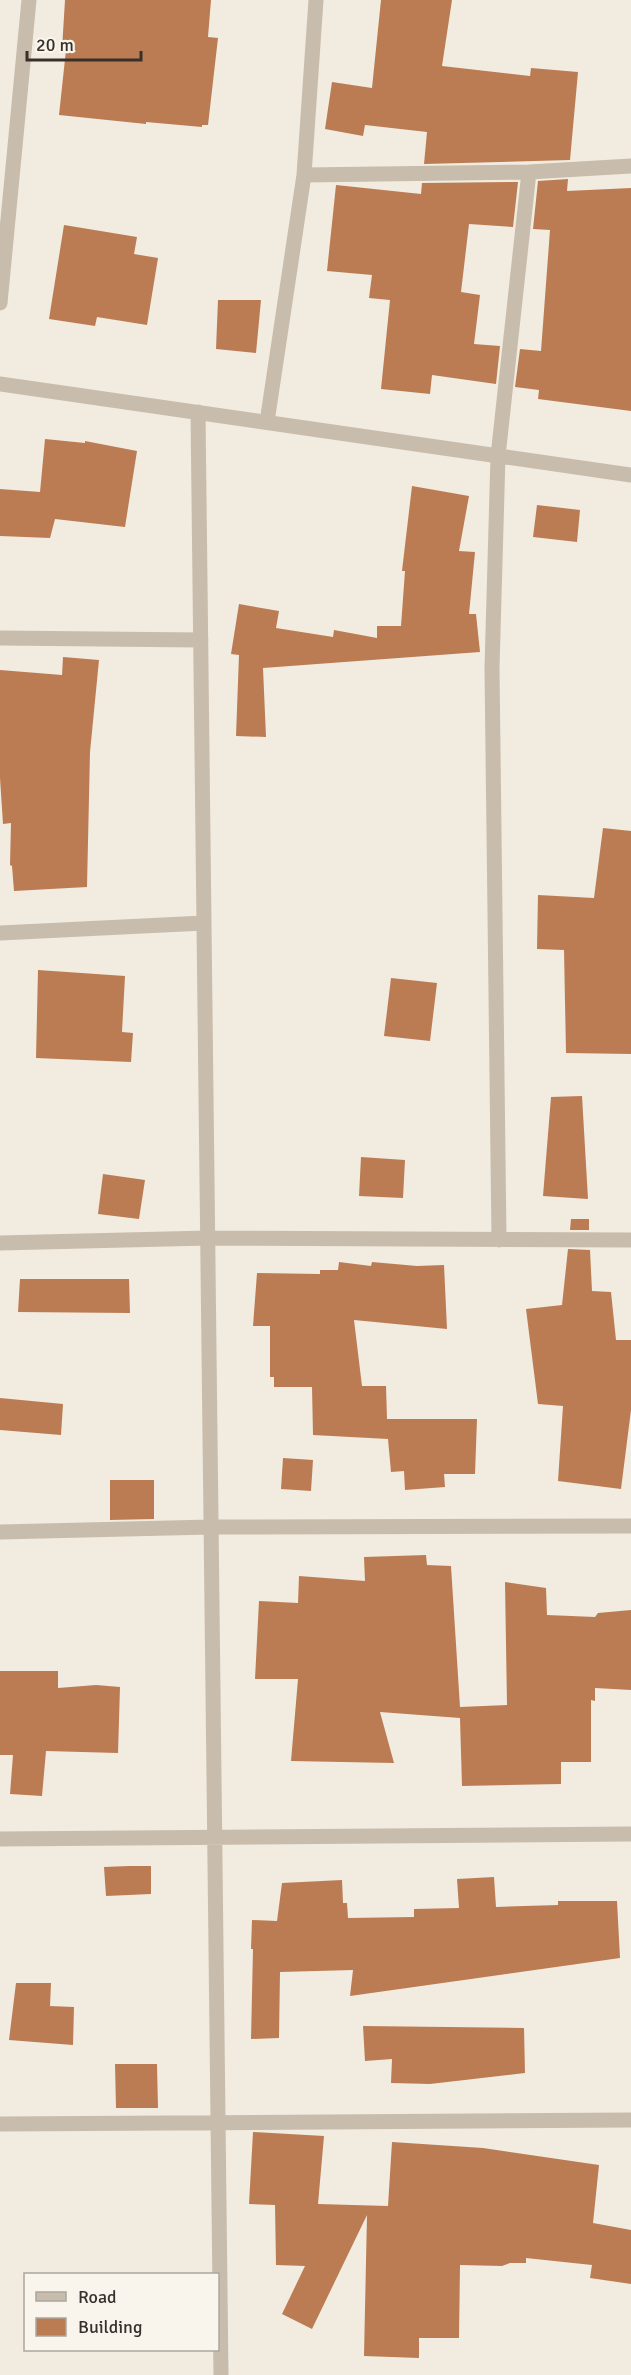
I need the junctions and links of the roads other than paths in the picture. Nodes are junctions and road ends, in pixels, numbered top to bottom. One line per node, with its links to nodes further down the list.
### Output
1 (29, 0): 6 (street)
2 (316, 0): 5 (street)
3 (631, 166): 4 (street)
4 (529, 172): 5 (street); 10 (street)
5 (304, 175): 9 (street)
6 (0, 303)
7 (0, 384): 8 (street)
8 (198, 412): 9 (street); 13 (street)
9 (267, 422): 10 (street)
10 (498, 456): 11 (street); 17 (street)
11 (631, 475)
12 (0, 638): 13 (street)
13 (201, 640): 14 (street)
14 (204, 923): 15 (street); 16 (street)
15 (0, 933)
16 (208, 1238): 17 (street); 19 (street); 21 (street)
17 (499, 1240): 18 (street)
18 (631, 1240)
19 (0, 1243)
20 (631, 1526): 21 (street)
21 (211, 1527): 22 (street); 24 (street)
22 (0, 1532)
23 (631, 1834): 24 (street)
24 (214, 1838): 25 (street); 27 (street)
25 (0, 1839)
26 (631, 2120): 27 (street)
27 (218, 2122): 28 (street); 29 (street)
28 (0, 2124)
29 (221, 2375)

